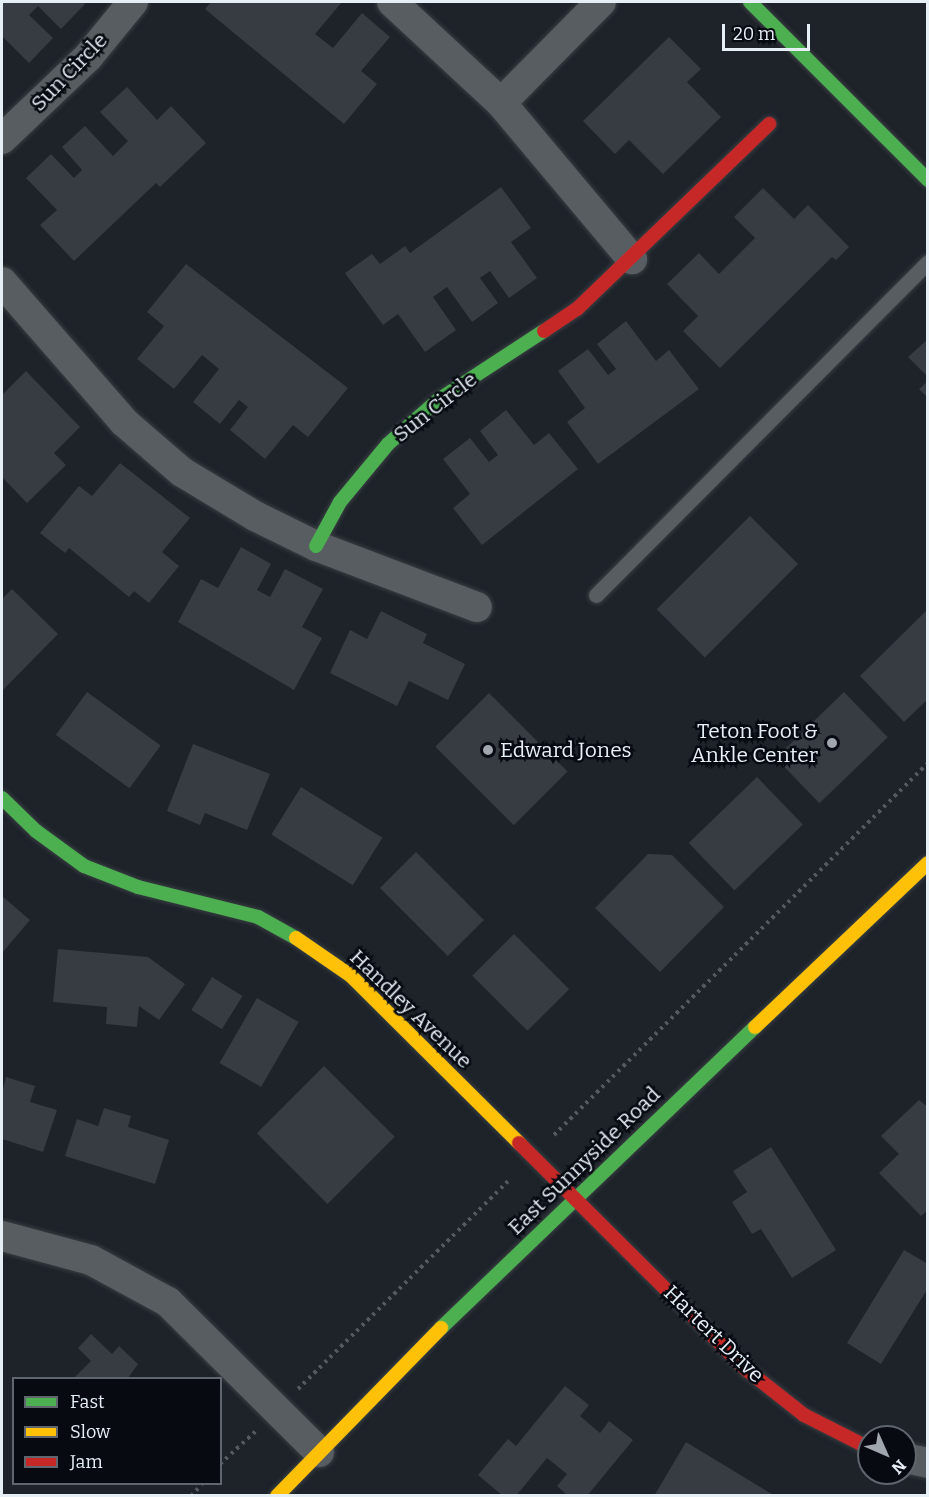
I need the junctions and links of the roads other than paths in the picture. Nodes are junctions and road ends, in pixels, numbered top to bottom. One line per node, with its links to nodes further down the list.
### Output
1 (133, 2): 7 (street, Sun Circle)
2 (392, 2): 5 (street)
3 (601, 2): 5 (street)
4 (750, 2): 8 (street)
5 (501, 103): 9 (street)
6 (770, 124): 9 (street, Sun Circle)
7 (2, 139)
8 (927, 180)
9 (633, 259): 12 (street, Sun Circle)
10 (927, 262): 13 (lane)
11 (2, 282): 12 (street)
12 (316, 546): 14 (street)
13 (596, 595)
14 (477, 607)
15 (2, 798): 17 (street, Handley Avenue)
16 (927, 863): 17 (street, East Sunnyside Road)
17 (576, 1197): 19 (street, Hartert Drive); 20 (street, East Sunnyside Road)
18 (2, 1236): 20 (street)
19 (857, 1442)
20 (319, 1452): 21 (street, East Sunnyside Road)
21 (277, 1496)

